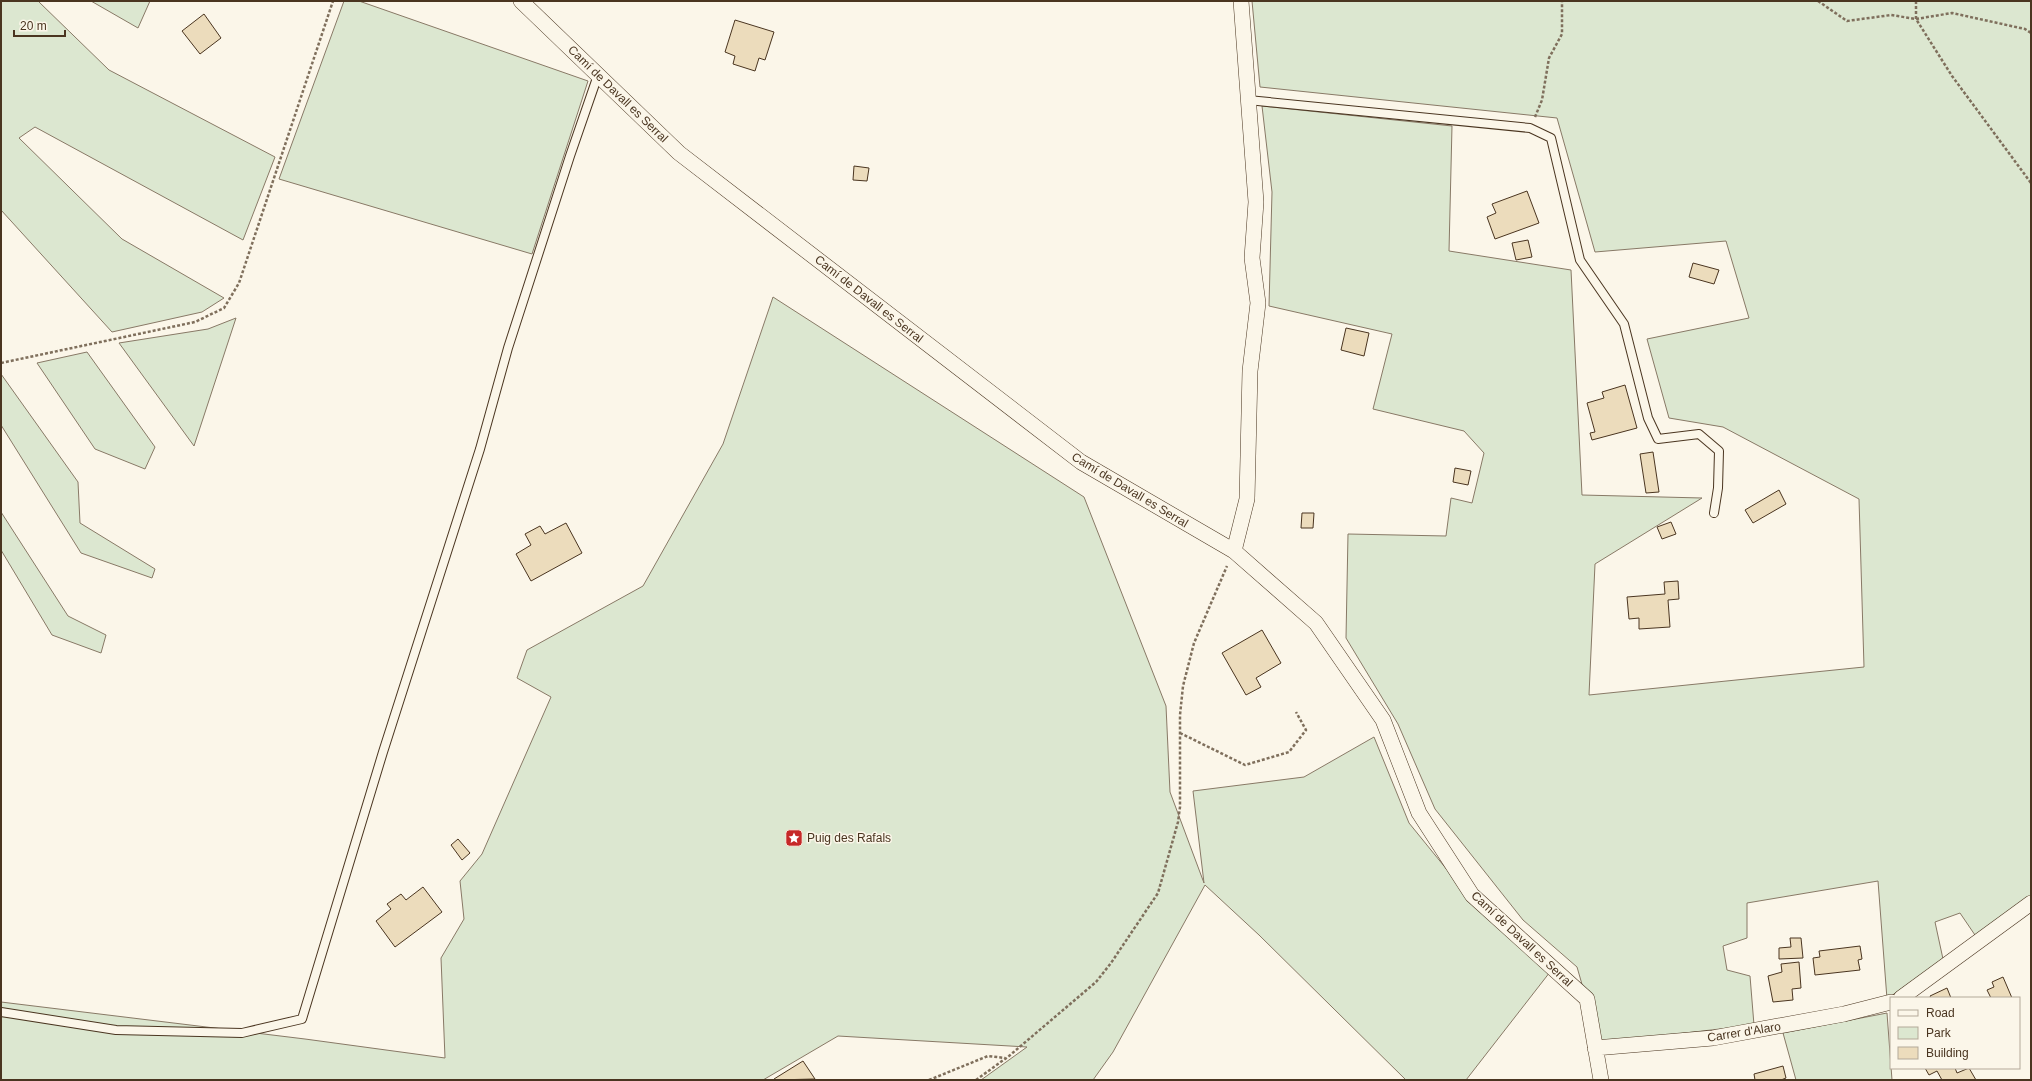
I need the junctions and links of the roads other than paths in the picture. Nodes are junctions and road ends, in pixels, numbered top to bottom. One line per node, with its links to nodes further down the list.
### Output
1 (521, 1): 3 (street, Camí de Davall es Serral)
2 (1241, 1): 4 (street)
3 (598, 75): 6 (street, Camí de Davall es Serral); 10 (lane)
4 (1248, 100): 5 (lane); 6 (street)
5 (1714, 514)
6 (1234, 551): 11 (street, Camí de Davall es Serral)
7 (2031, 903): 8 (street)
8 (1902, 997)
9 (1890, 1002): 11 (street, Carrer d'Alaro)
10 (1, 1012)
11 (1595, 1048): 12 (street, Camí de Davall es Serral)
12 (1600, 1080)

